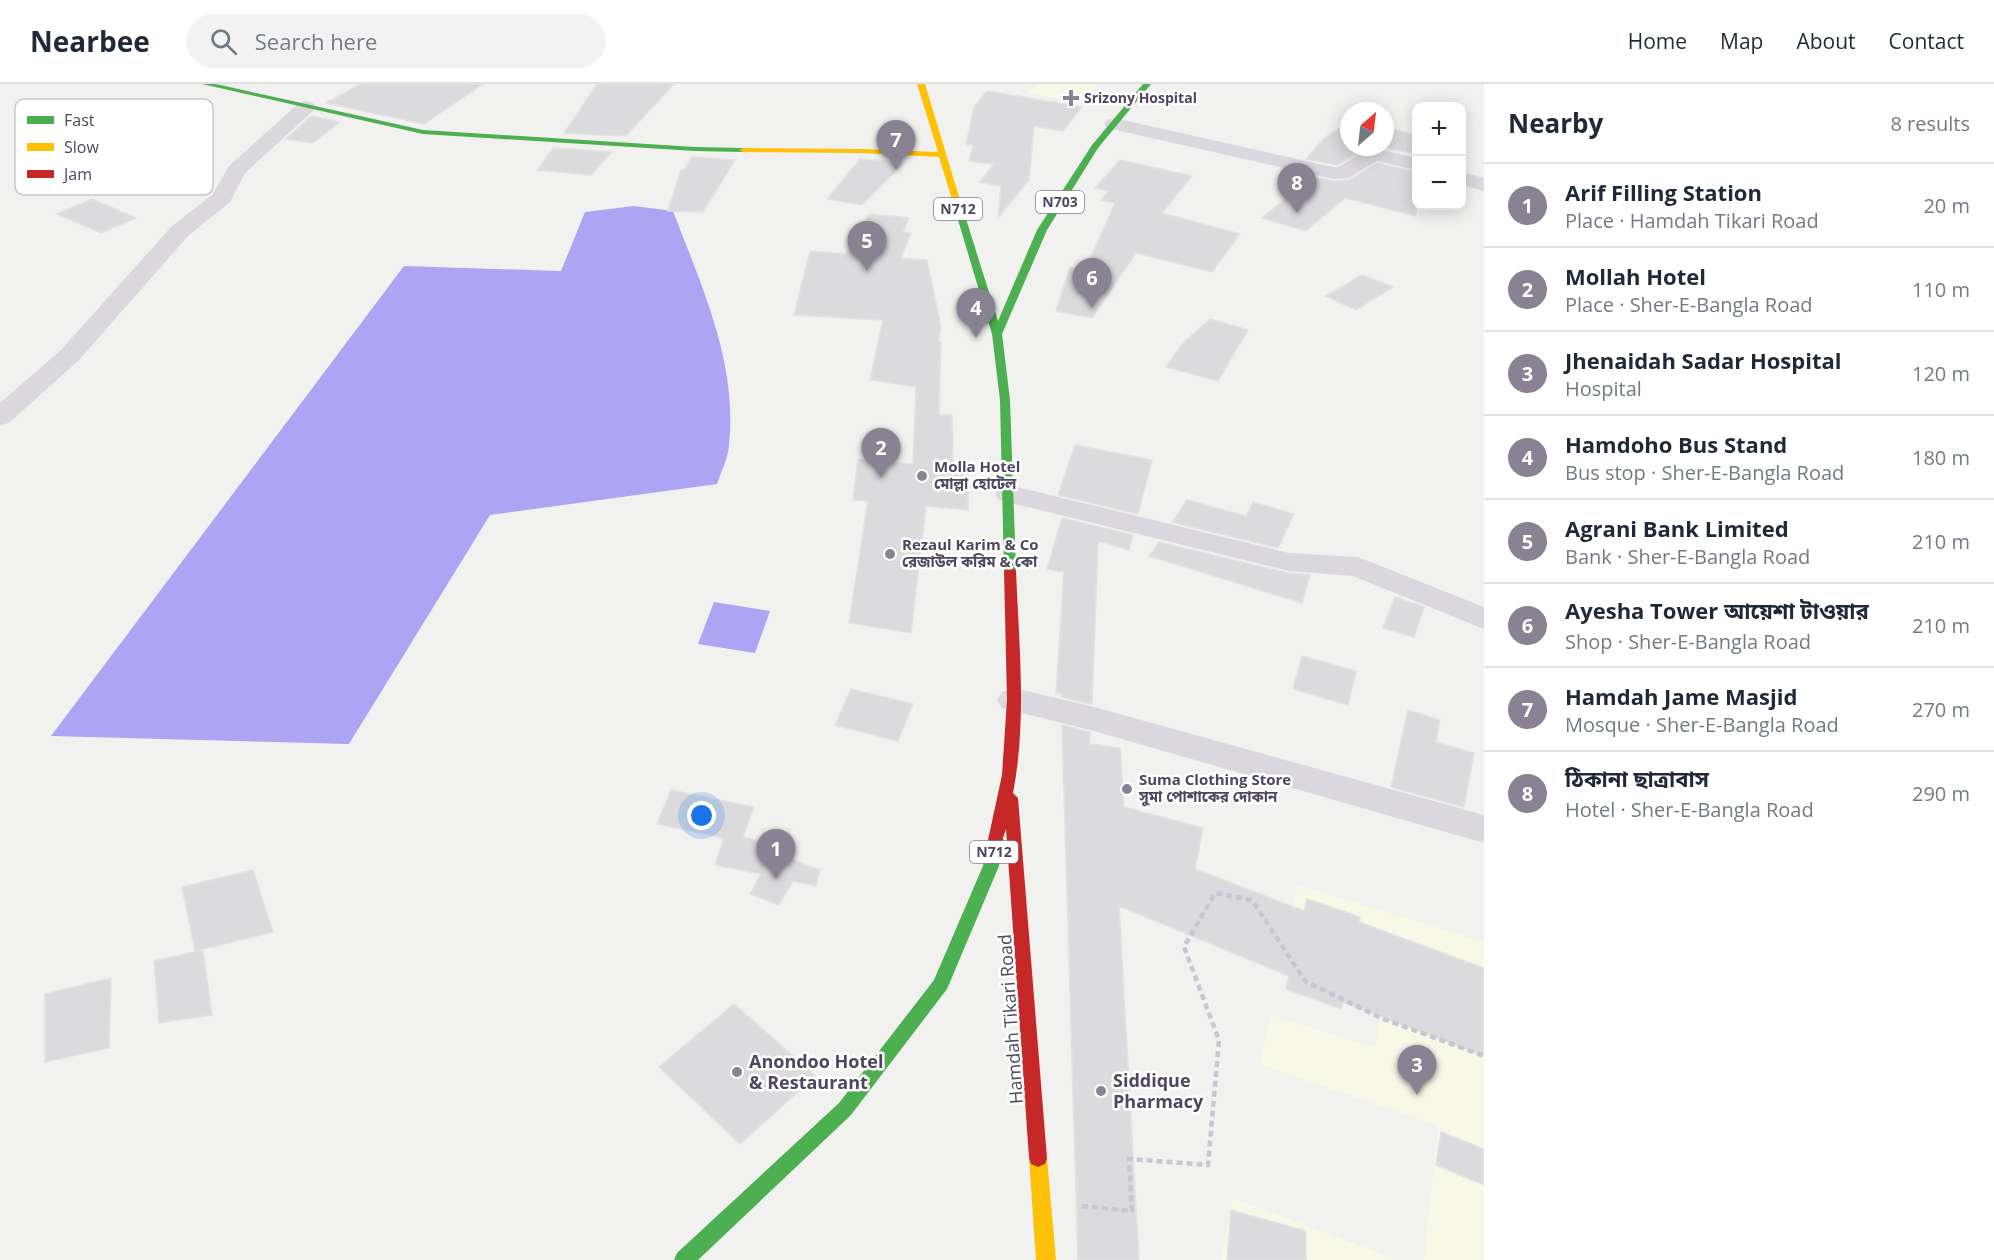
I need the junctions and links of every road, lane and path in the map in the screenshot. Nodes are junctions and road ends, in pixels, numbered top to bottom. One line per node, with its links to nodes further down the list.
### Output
1 (206, 84): 4 (main road)
2 (921, 84): 6 (main road, N712)
3 (1147, 84): 5 (main road, N703)
4 (306, 107): 6 (main road); 11 (street)
5 (1114, 124): 7 (street); 10 (main road, N703)
6 (942, 155): 10 (main road, N712)
7 (1412, 163)
8 (1466, 180): 9 (street)
9 (1484, 185)
10 (997, 334): 12 (main road, N712)
11 (0, 417)
12 (1009, 494): 13 (street); 14 (main road, N712)
13 (1484, 619)
14 (1014, 700): 15 (main road, N712); 16 (street)
15 (1009, 775): 18 (main road, Hamdah Tikari Road); 19 (main road, N712)
16 (1484, 829)
17 (1484, 1056): 18 (path)
18 (1042, 1203): 20 (main road, Hamdah Tikari Road)
19 (684, 1260)
20 (1046, 1260)

